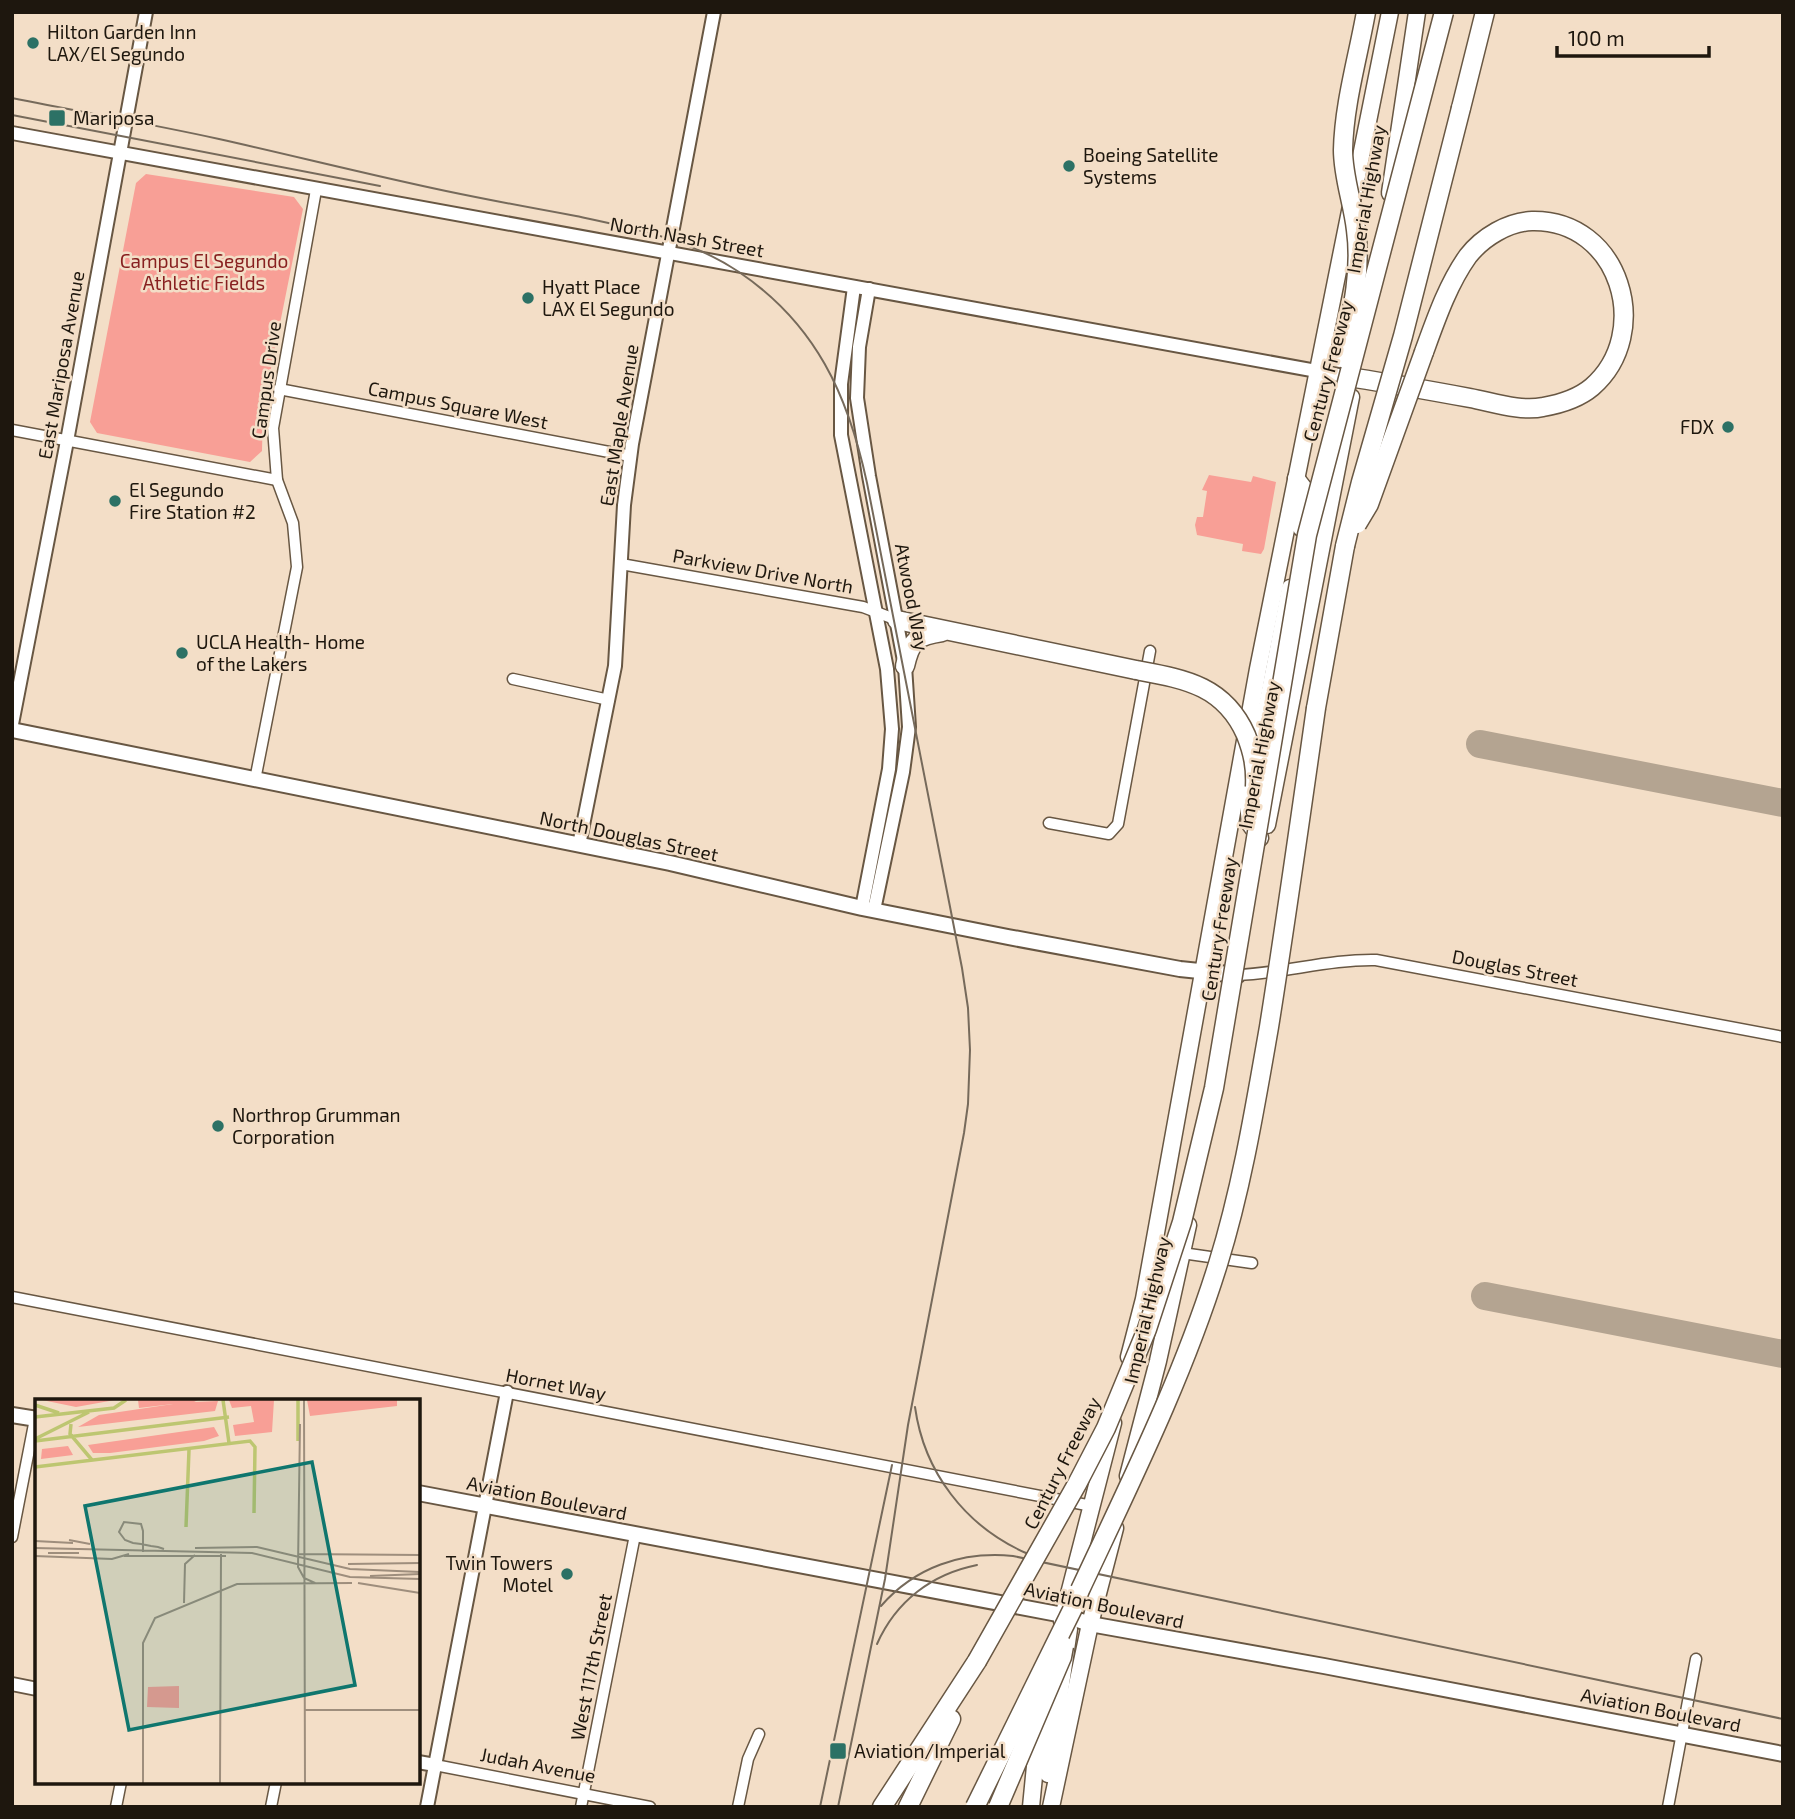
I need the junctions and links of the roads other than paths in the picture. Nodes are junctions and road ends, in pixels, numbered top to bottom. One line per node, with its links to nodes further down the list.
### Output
1 (146, 12): 9 (street, East Mariposa Avenue)
2 (714, 12): 11 (street, East Maple Avenue)
3 (1366, 12): 21 (highway, bridge)
4 (1390, 12): 14 (main road, Imperial Highway)
5 (1417, 12): 15 (main road, Imperial Highway)
6 (1444, 12): 21 (highway, Century Freeway, bridge)
7 (1485, 12): 22 (highway, bridge)
8 (12, 134): 9 (street, North Nash Street)
9 (119, 153): 10 (street, North Nash Street); 18 (street, East Mariposa Avenue)
10 (316, 190): 11 (street, North Nash Street); 16 (street, Campus Drive)
11 (668, 253): 12 (street, North Nash Street); 19 (street, East Maple Avenue)
12 (854, 287): 13 (street, North Nash Street); 24 (street, Atwood Way)
13 (869, 289): 14 (street, North Nash Street); 25 (street, Atwood Way)
14 (1318, 372): 15 (street, North Nash Street); 29 (main road, Imperial Highway)
15 (1355, 378): 22 (highway, bridge); 30 (main road, Imperial Highway)
16 (279, 389): 19 (street, Campus Square West); 20 (street, Campus Drive)
17 (12, 430): 18 (street)
18 (67, 441): 20 (street); 33 (street, East Mariposa Avenue)
19 (630, 456): 23 (street, East Maple Avenue)
20 (277, 480): 35 (street, Campus Drive)
21 (1307, 535): 38 (highway, Century Freeway, bridge)
22 (1345, 546): 57 (highway, bridge)
23 (621, 564): 24 (street, Parkview Drive North); 32 (street, East Maple Avenue)
24 (876, 612): 25 (street, Parkview Drive North); 39 (street, Atwood Way)
25 (897, 620): 26 (highway); 28 (street, Atwood Way)
26 (946, 631): 28 (highway); 38 (highway, bridge)
27 (1150, 651): 36 (street)
28 (905, 666): 39 (street, Atwood Way)
29 (1266, 670): 30 (street); 38 (main road); 40 (main road, Imperial Highway)
30 (1295, 676): 38 (main road, Imperial Highway)
31 (513, 678): 32 (street)
32 (609, 700): 37 (street, East Maple Avenue)
33 (12, 723)
34 (12, 730): 35 (main road, North Douglas Street)
35 (255, 780): 37 (main road, North Douglas Street)
36 (1049, 823)
37 (579, 845): 39 (main road, North Douglas Street)
38 (1257, 848): 41 (main road, Imperial Highway); 60 (highway, Century Freeway, bridge)
39 (868, 909): 40 (main road, North Douglas Street)
40 (1203, 972): 41 (main road, North Douglas Street); 43 (main road, Imperial Highway)
41 (1238, 975): 42 (street, Douglas Street); 44 (main road, Imperial Highway)
42 (1783, 1037)
43 (1154, 1242): 49 (main road); 54 (main road, Imperial Highway)
44 (1182, 1253): 45 (street); 49 (main road, Imperial Highway)
45 (1252, 1263)
46 (12, 1297): 47 (street, Hornet Way)
47 (507, 1392): 53 (street); 54 (street, Hornet Way)
48 (12, 1415): 50 (main road)
49 (1143, 1416): 58 (main road, Imperial Highway)
50 (35, 1419)
51 (35, 1424): 56 (street)
52 (420, 1493): 53 (main road, Aviation Boulevard)
53 (485, 1506): 55 (main road, Aviation Boulevard); 67 (street)
54 (1092, 1506): 57 (main road, Imperial Highway)
55 (635, 1535): 57 (main road, Aviation Boulevard); 70 (street, West 117th Street)
56 (12, 1537)
57 (1068, 1612): 58 (main road, Aviation Boulevard); 79 (highway, bridge); 80 (highway, bridge); 81 (main road, Imperial Highway); 82 (main road)
58 (1090, 1624): 63 (main road, Aviation Boulevard); 83 (main road, Imperial Highway)
59 (1696, 1659): 63 (street)
60 (977, 1661): 77 (highway); 78 (highway, Century Freeway)
61 (12, 1684): 62 (street)
62 (35, 1689)
63 (1681, 1733): 65 (main road, Aviation Boulevard); 84 (street)
64 (759, 1734): 76 (street)
65 (1783, 1754)
66 (420, 1762): 67 (street, Judah Avenue)
67 (435, 1765): 70 (street, Judah Avenue); 73 (street)
68 (121, 1784): 71 (street)
69 (276, 1784): 72 (street)
70 (584, 1794): 74 (street, West 117th Street); 75 (street, Judah Avenue)
71 (116, 1807)
72 (271, 1807)
73 (427, 1807)
74 (581, 1807)
75 (650, 1807)
76 (738, 1807)
77 (882, 1807)
78 (908, 1807)
79 (975, 1807)
80 (999, 1807)
81 (1031, 1807)
82 (1044, 1807)
83 (1051, 1807)
84 (1668, 1807)

